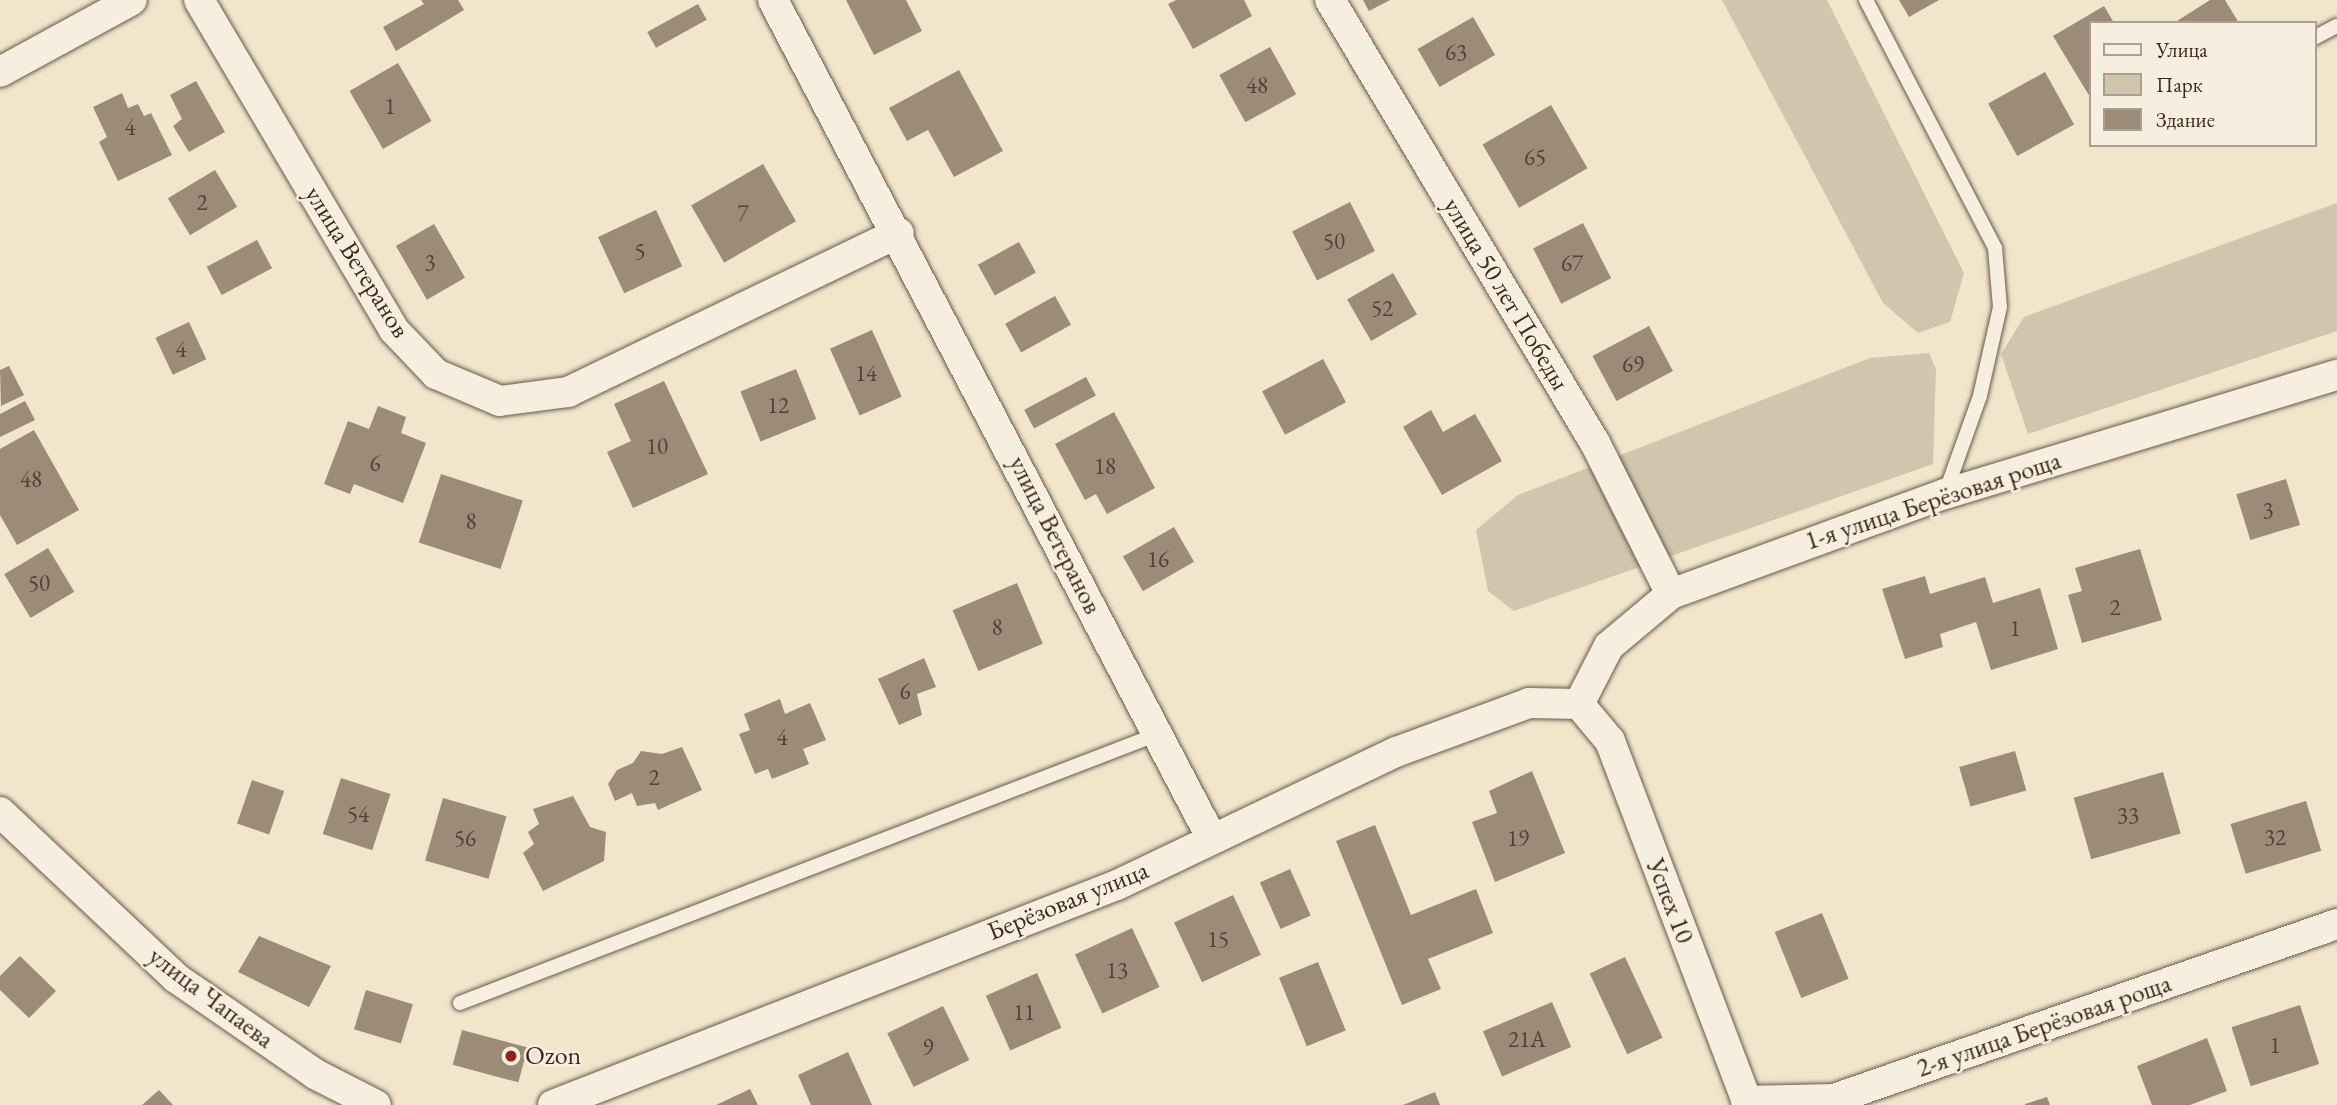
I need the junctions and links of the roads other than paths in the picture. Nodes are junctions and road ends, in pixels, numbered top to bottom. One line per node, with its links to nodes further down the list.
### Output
1 (132, 0): 8 (street)
2 (199, 0): 9 (street, улица Ветеранов)
3 (773, 0): 9 (street, улица Ветеранов)
4 (1331, 0): 12 (street, улица 50 лет Победы)
5 (1866, 0): 11 (lane)
6 (2337, 26): 7 (lane)
7 (2316, 37)
8 (0, 72)
9 (899, 233): 14 (street, улица Ветеранов)
10 (2337, 375): 11 (street, 1-я улица Берёзовая роща)
11 (1945, 494): 12 (street, 1-я улица Берёзовая роща)
12 (1671, 594): 13 (street, 1-я улица Берёзовая роща)
13 (1580, 704): 16 (street, Берёзовая улица); 19 (street, Успех 10)
14 (1158, 734): 16 (street, улица Ветеранов); 18 (lane)
15 (0, 812): 20 (street, улица Чапаева)
16 (1211, 837): 21 (street, Берёзовая улица)
17 (2337, 924): 19 (street, 2-я улица Берёзовая роща)
18 (460, 1003)
19 (1747, 1103)
20 (376, 1105)
21 (554, 1105)

